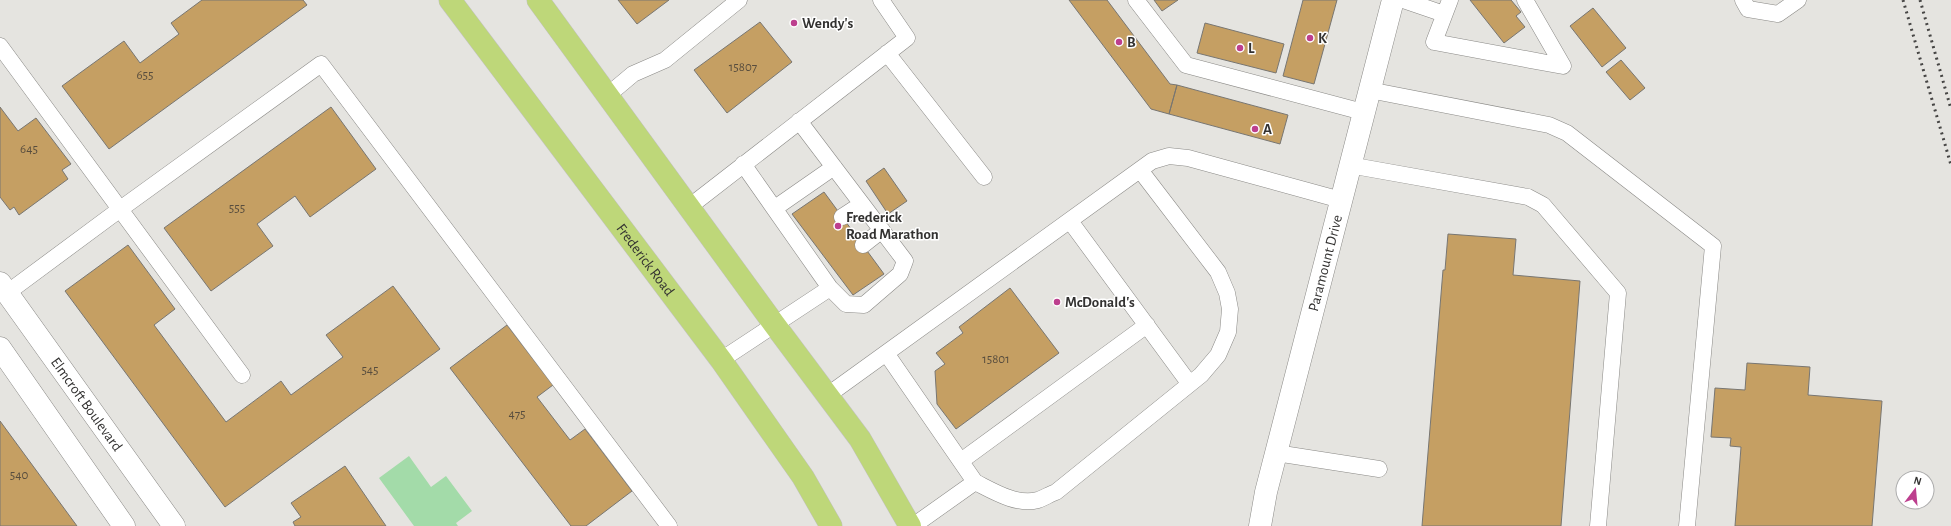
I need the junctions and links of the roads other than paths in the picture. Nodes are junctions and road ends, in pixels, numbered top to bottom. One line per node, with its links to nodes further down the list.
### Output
1 (450, 0): 38 (main road, Frederick Road)
2 (538, 0): 15 (main road)
3 (739, 0): 15 (lane)
4 (880, 0): 13 (lane)
5 (1136, 0): 16 (lane)
6 (1393, 0): 14 (street, Paramount Drive)
7 (1403, 0): 11 (lane)
8 (1525, 0): 11 (lane)
9 (1742, 0): 10 (lane)
10 (1798, 0)
11 (1447, 7)
12 (0, 46): 27 (lane)
13 (887, 53): 17 (lane); 22 (lane)
14 (1369, 90): 16 (street, Paramount Drive); 53 (lane)
15 (608, 95): 25 (main road)
16 (1363, 112): 19 (street, Paramount Drive)
17 (799, 121): 18 (lane); 20 (lane)
18 (743, 164): 25 (lane); 26 (lane)
19 (1349, 165): 23 (street, Paramount Drive); 52 (lane)
20 (834, 167): 24 (lane); 26 (lane)
21 (1140, 170): 23 (lane); 29 (lane); 40 (lane)
22 (984, 177)
23 (1340, 200): 42 (street, Paramount Drive)
24 (862, 204): 28 (lane); 30 (lane)
25 (689, 207): 34 (main road)
26 (775, 208): 32 (lane)
27 (119, 210): 33 (lane); 39 (lane); 48 (lane)
28 (842, 217)
29 (1070, 221): 35 (lane); 37 (lane)
30 (882, 230): 31 (lane); 32 (lane)
31 (863, 245)
32 (830, 288): 34 (lane)
33 (2, 291): 47 (street, Elmcroft Boulevard)
34 (774, 324): 38 (lane); 41 (main road)
35 (1147, 325): 40 (lane); 43 (lane)
36 (0, 348): 46 (street)
37 (886, 353): 41 (lane); 43 (lane)
38 (721, 360): 49 (main road, Frederick Road)
39 (242, 375)
40 (1189, 383): 45 (lane)
41 (828, 395): 50 (main road)
42 (1276, 453): 44 (lane); 51 (street, Paramount Drive)
43 (961, 461): 45 (lane)
44 (1379, 469)
45 (975, 482): 50 (lane)
46 (124, 526)
47 (174, 526)
48 (669, 526)
49 (831, 526)
50 (912, 526)
51 (1260, 526)
52 (1598, 526)
53 (1687, 526)

